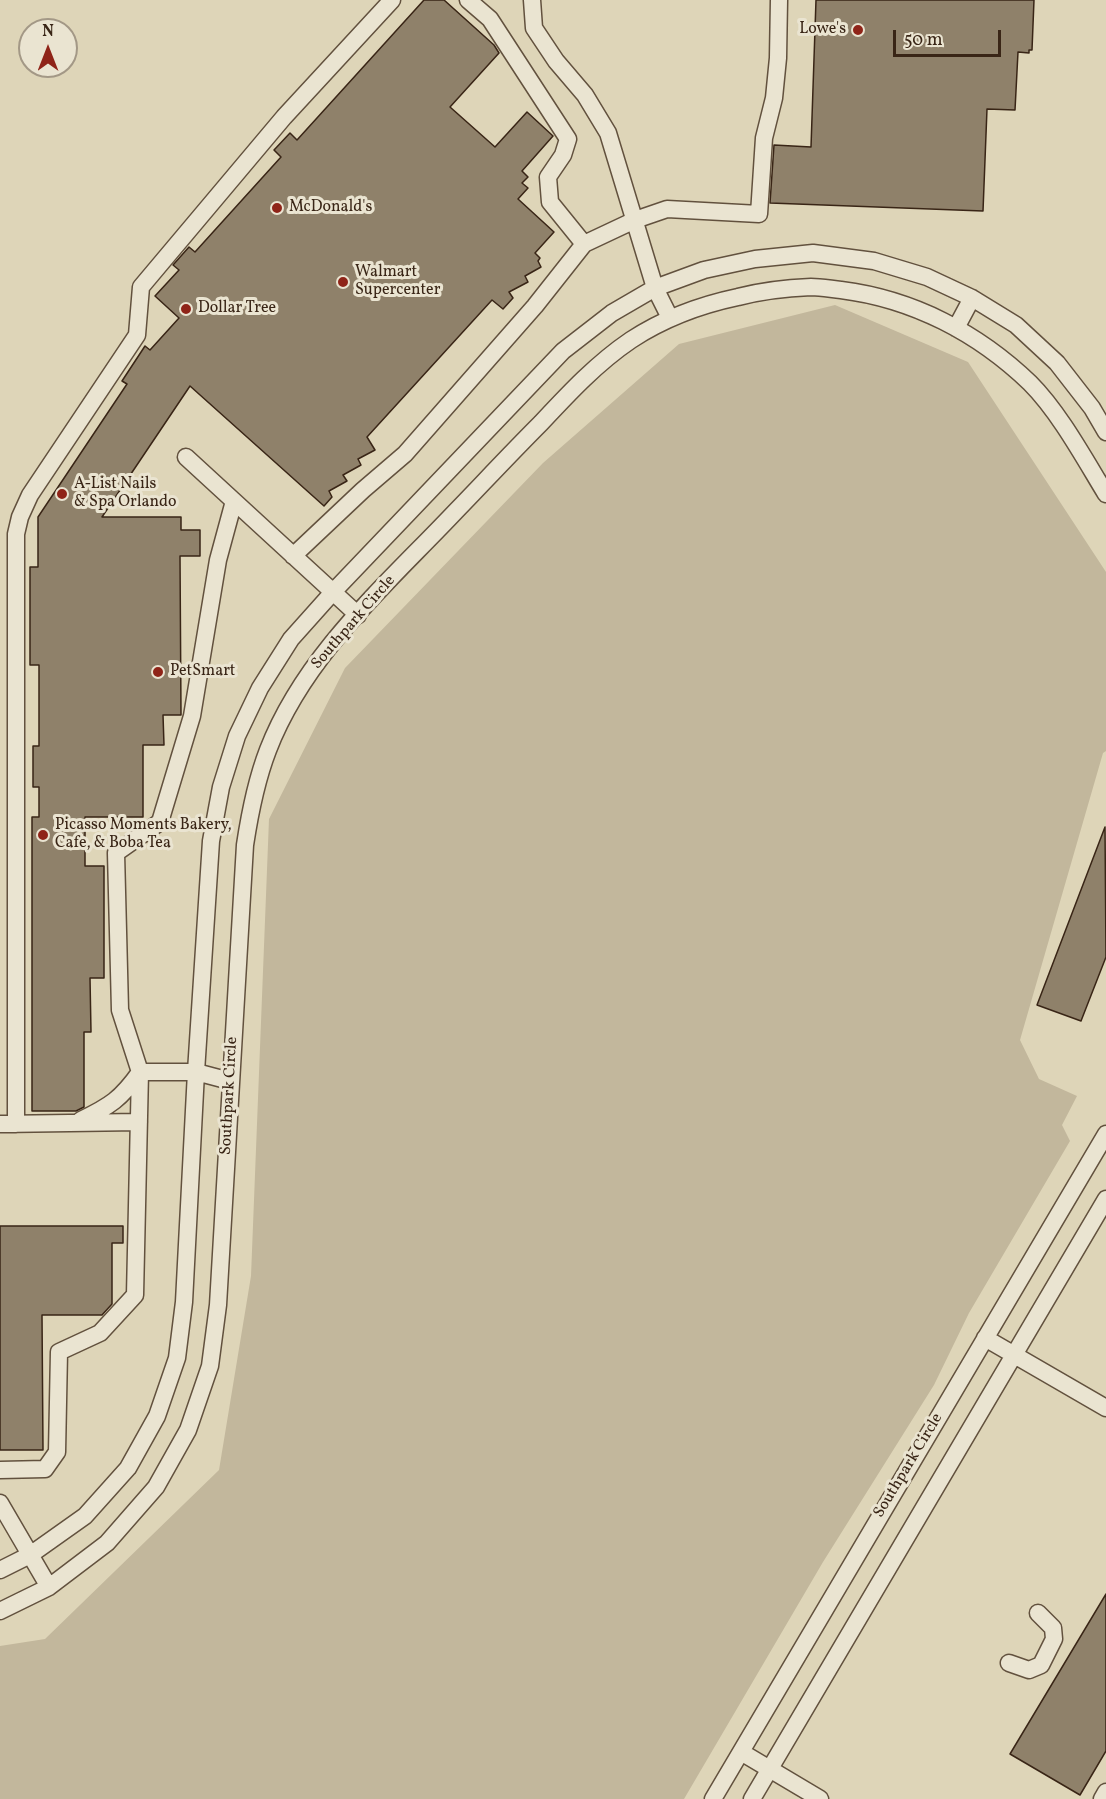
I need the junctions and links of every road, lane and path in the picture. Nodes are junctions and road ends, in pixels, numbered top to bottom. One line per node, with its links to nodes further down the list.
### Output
1 (392, 0): 16 (street)
2 (468, 0): 6 (street)
3 (532, 0): 5 (street)
4 (779, 0): 5 (street)
5 (635, 220): 6 (street); 7 (street)
6 (584, 244): 15 (street)
7 (655, 288): 8 (street, Southpark Circle); 9 (street); 17 (street, Southpark Circle)
8 (972, 298): 10 (street); 11 (street, Southpark Circle)
9 (670, 318): 10 (street, Southpark Circle); 18 (street, Southpark Circle)
10 (956, 328): 13 (street, Southpark Circle)
11 (1106, 432)
12 (186, 457): 14 (street)
13 (1106, 494)
14 (234, 501): 15 (street); 19 (street)
15 (293, 556): 17 (street)
16 (8, 562): 24 (street)
17 (333, 592): 18 (street); 20 (street, Southpark Circle)
18 (358, 615): 21 (street, Southpark Circle)
19 (140, 1072): 20 (street); 22 (street); 23 (street)
20 (196, 1072): 21 (street); 32 (street, Southpark Circle)
21 (230, 1081): 34 (street, Southpark Circle)
22 (77, 1122): 23 (street); 24 (street)
23 (139, 1122): 30 (street)
24 (8, 1124)
25 (1106, 1134): 27 (street, Southpark Circle)
26 (1106, 1199): 28 (street, Southpark Circle)
27 (985, 1338): 28 (street); 38 (street, Southpark Circle)
28 (1014, 1354): 29 (street); 39 (street, Southpark Circle)
29 (1106, 1408)
30 (0, 1470)
31 (0, 1503): 32 (street)
32 (30, 1555): 33 (street, Southpark Circle); 34 (street)
33 (0, 1570)
34 (49, 1587): 35 (street, Southpark Circle)
35 (0, 1611)
36 (1038, 1613): 37 (street)
37 (1009, 1663)
38 (741, 1752): 39 (street); 41 (street, Southpark Circle)
39 (769, 1769): 42 (street, Southpark Circle); 43 (street)
40 (1106, 1792): 44 (street)
41 (713, 1799)
42 (752, 1799)
43 (820, 1799)
44 (1102, 1799)

